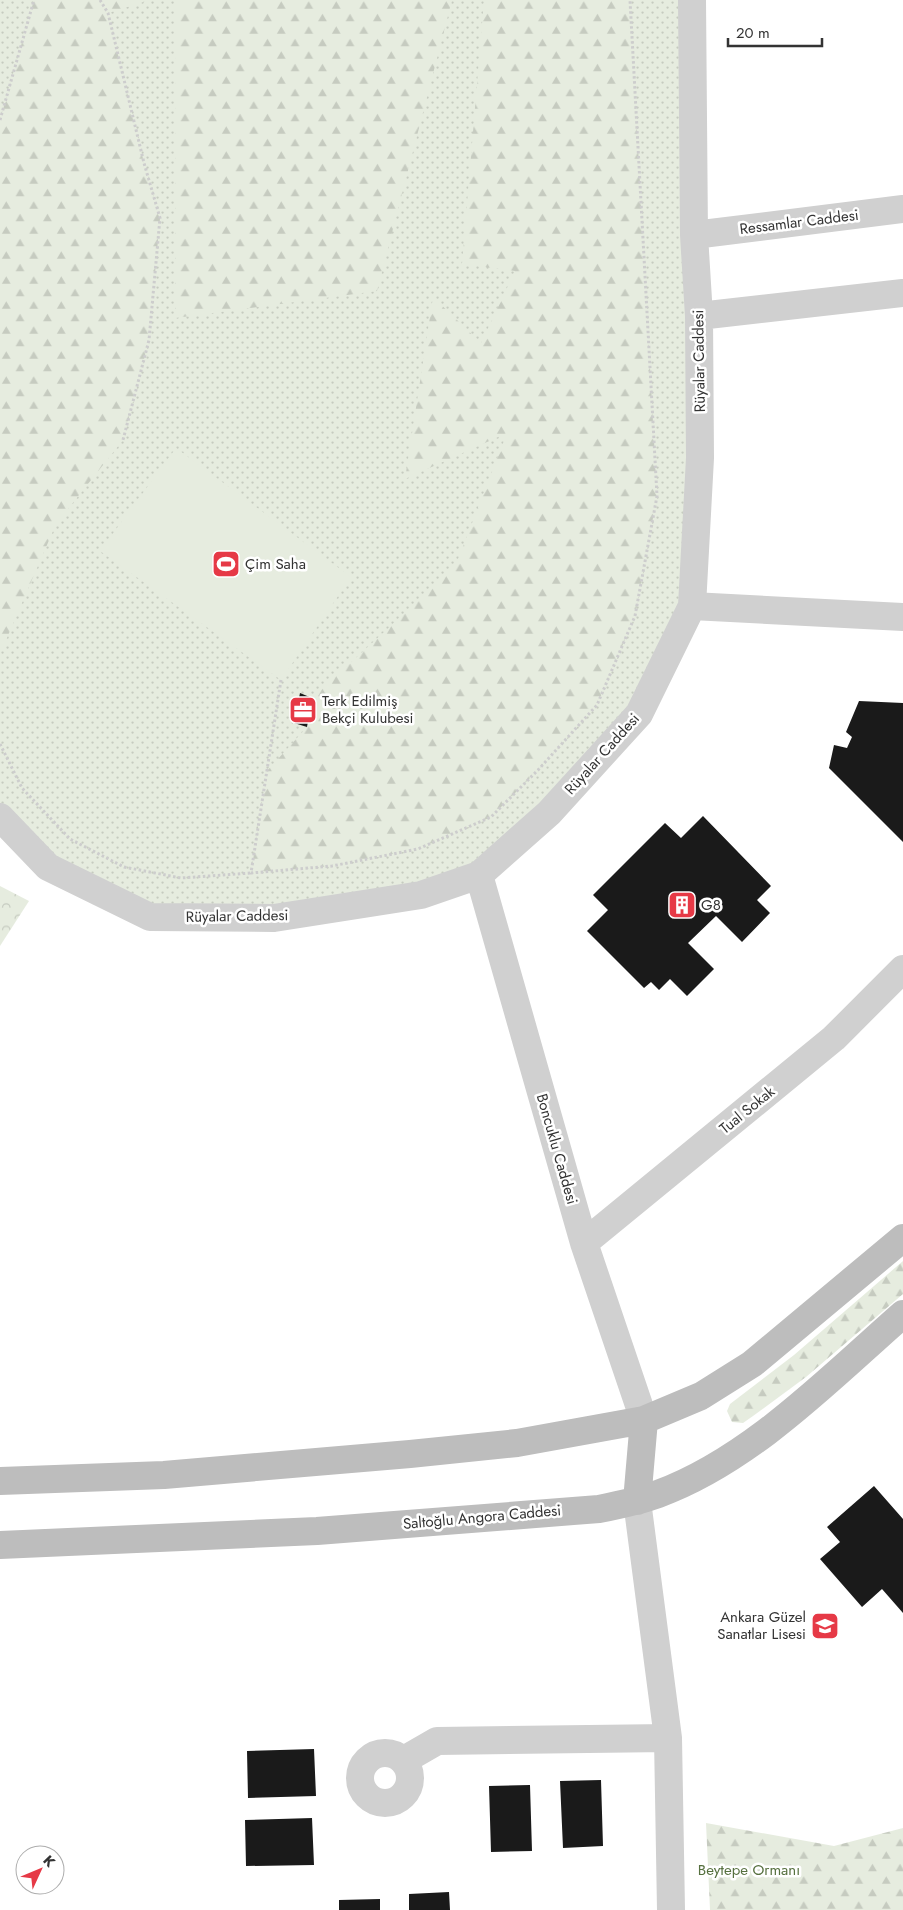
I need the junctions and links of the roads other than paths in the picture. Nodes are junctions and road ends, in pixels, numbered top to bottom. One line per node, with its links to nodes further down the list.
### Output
1 (692, 0): 3 (street, Rüyalar Caddesi)
2 (903, 209): 3 (street, Ressamlar Caddesi)
3 (694, 235): 5 (street, Rüyalar Caddesi)
4 (903, 293): 5 (street)
5 (699, 316): 6 (street, Rüyalar Caddesi)
6 (692, 606): 7 (street); 9 (street, Rüyalar Caddesi)
7 (903, 617)
8 (0, 816): 9 (street, Rüyalar Caddesi)
9 (480, 875): 12 (street, Boncuklu Caddesi)
10 (903, 968): 12 (street, Tual Sokak)
11 (903, 1238): 14 (street)
12 (584, 1244): 14 (street, Boncuklu Caddesi)
13 (903, 1314): 16 (street, Saltoğlu Angora Caddesi)
14 (644, 1420): 15 (street); 16 (street)
15 (0, 1481)
16 (637, 1501): 17 (street, Saltoğlu Angora Caddesi); 18 (street)
17 (0, 1545)
18 (668, 1738): 19 (street); 20 (street)
19 (404, 1760)
20 (671, 1910)

